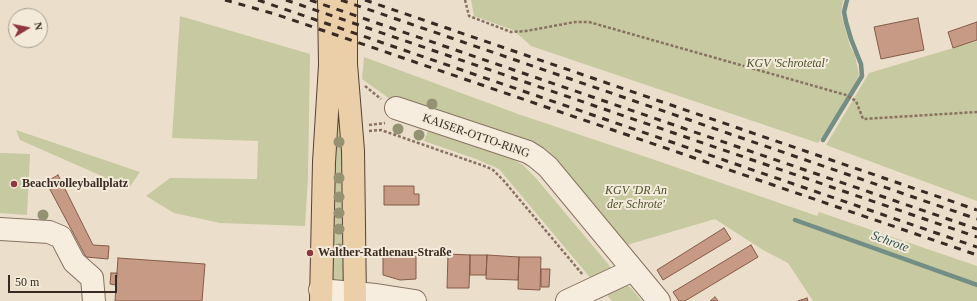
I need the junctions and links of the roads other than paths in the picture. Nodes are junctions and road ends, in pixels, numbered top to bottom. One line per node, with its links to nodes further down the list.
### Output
1 (329, 0): 6 (main road)
2 (346, 0): 7 (main road)
3 (396, 108): 5 (street, KAISER-OTTO-RING)
4 (0, 229): 8 (street)
5 (633, 270): 10 (street); 11 (street, KAISER-OTTO-RING)
6 (320, 296): 7 (street)
7 (354, 297): 9 (street)
8 (94, 301)
9 (415, 301)
10 (567, 301)
11 (658, 301)

